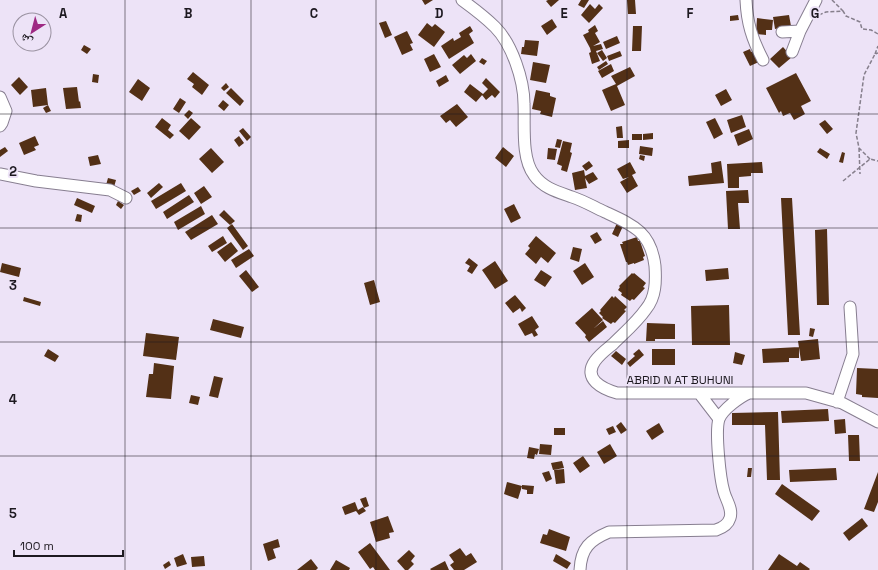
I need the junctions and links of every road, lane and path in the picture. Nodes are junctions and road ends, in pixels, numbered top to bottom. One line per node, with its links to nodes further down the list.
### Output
1 (746, 0): 14 (street)
2 (816, 0): 6 (street)
3 (832, 0): 5 (path)
4 (468, 1): 27 (street, ABRID N AT BUHUNI)
5 (843, 11): 6 (path); 9 (path)
6 (806, 18): 7 (street)
7 (800, 31): 8 (street); 11 (street)
8 (782, 32)
9 (878, 34)
10 (878, 46): 13 (path)
11 (792, 52)
12 (878, 53): 13 (path)
13 (875, 54): 17 (path)
14 (763, 60)
15 (0, 97): 16 (street)
16 (1, 123)
17 (859, 148): 18 (path); 20 (path)
18 (870, 159): 19 (path); 20 (path)
19 (878, 161)
20 (860, 167): 22 (path); 23 (path)
21 (0, 174): 24 (street)
22 (860, 174)
23 (842, 181)
24 (126, 198)
25 (850, 307): 28 (street)
26 (751, 392): 27 (street, ABRID N AT BUHUNI); 28 (street, ABRID N AT BUHUNI); 29 (street)
27 (699, 393): 29 (street)
28 (836, 402): 30 (street, ABRID N AT BUHUNI)
29 (719, 419): 31 (street)
30 (878, 422)
31 (580, 570)

